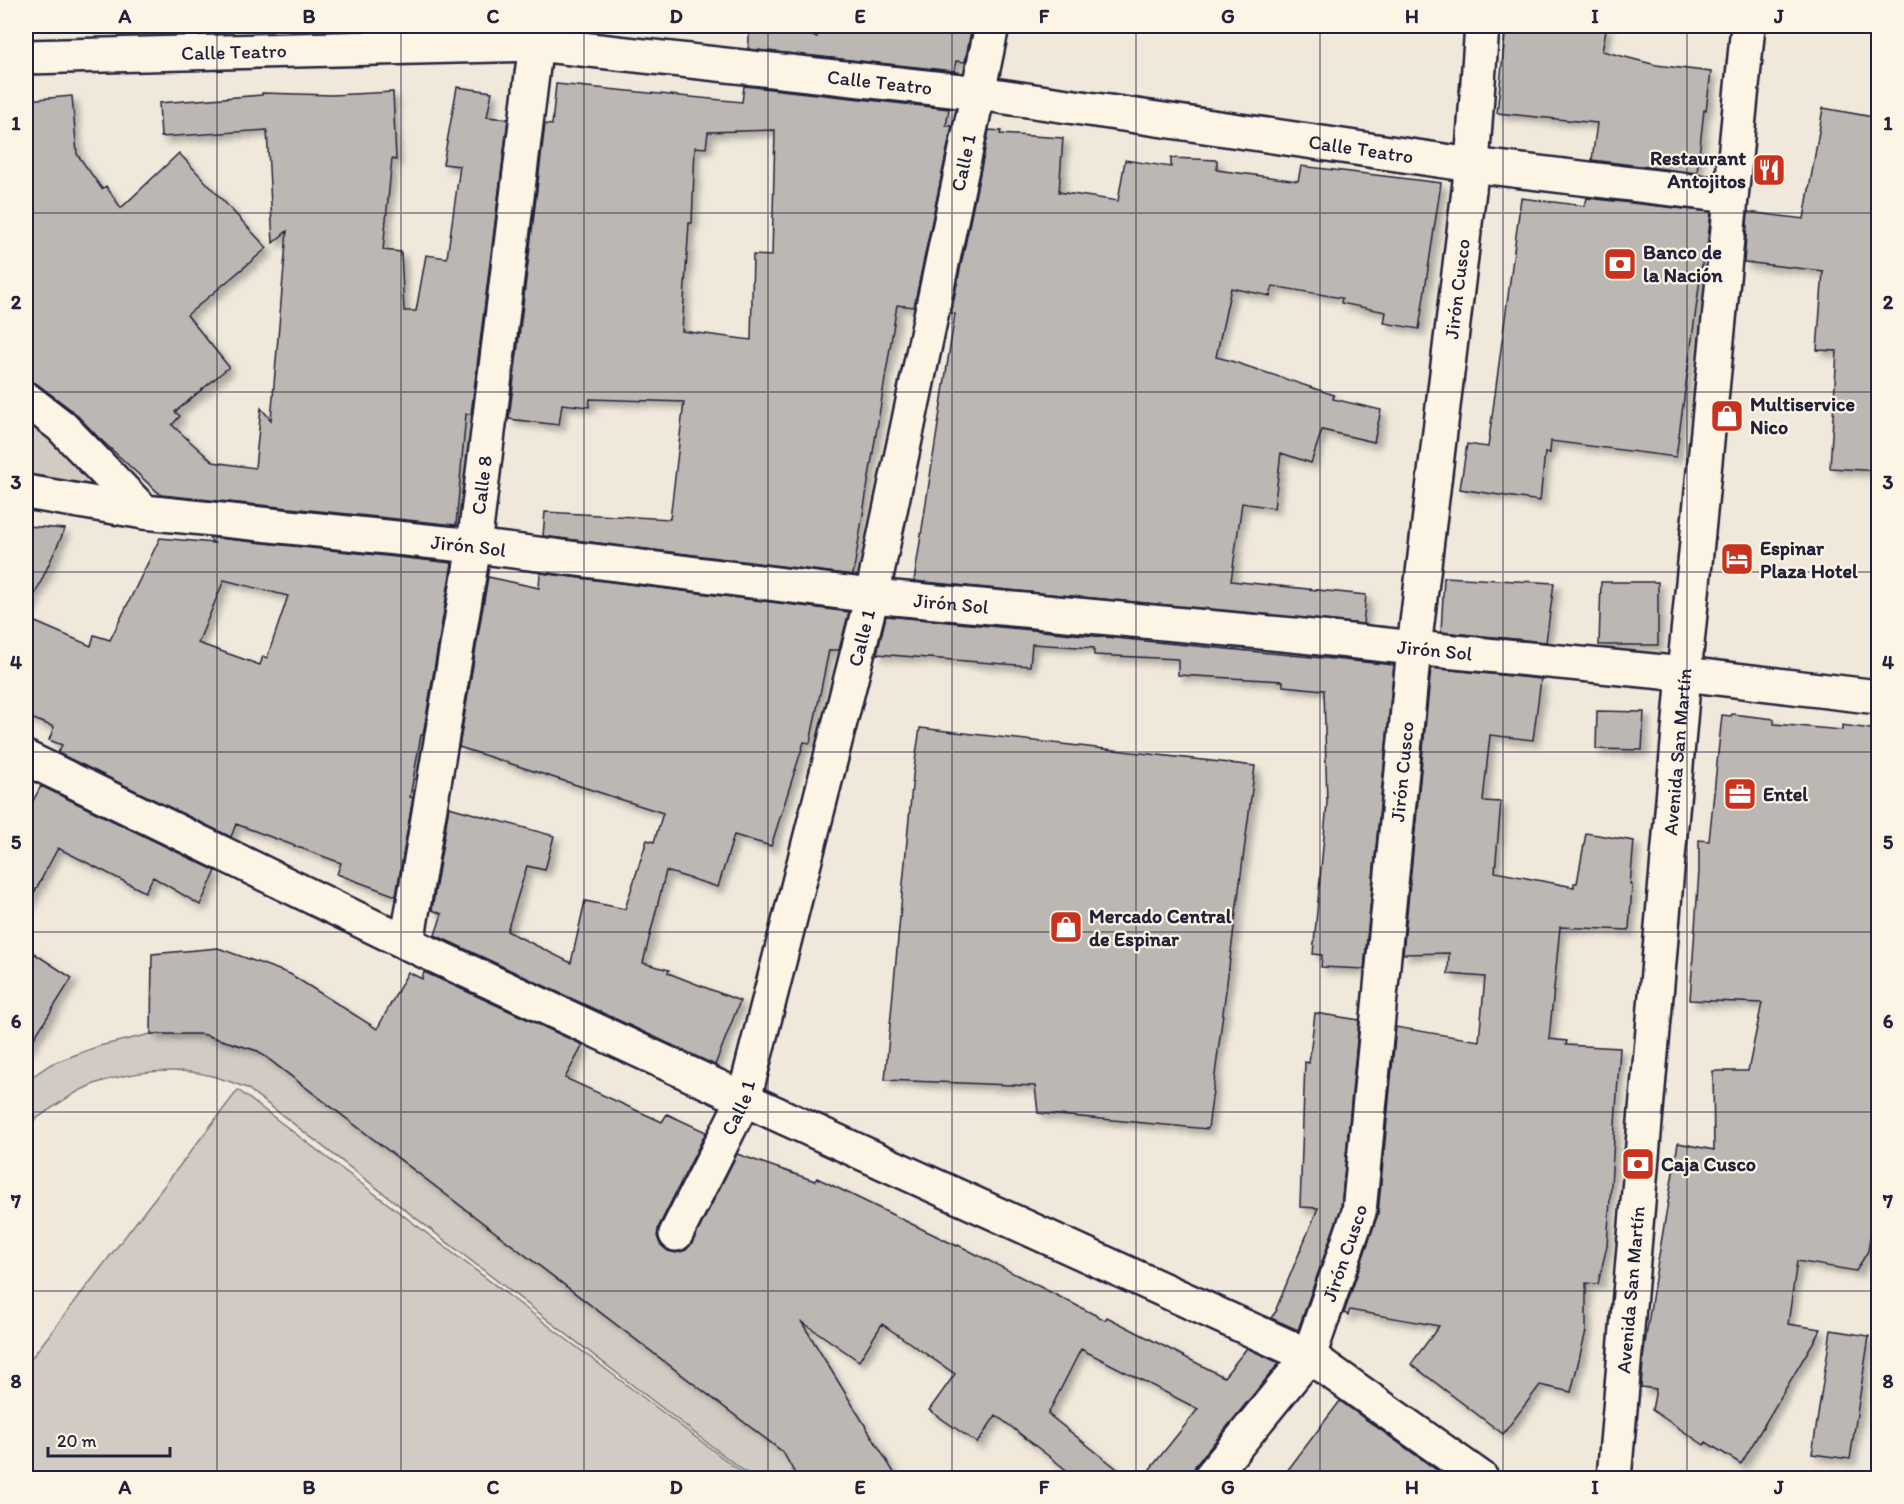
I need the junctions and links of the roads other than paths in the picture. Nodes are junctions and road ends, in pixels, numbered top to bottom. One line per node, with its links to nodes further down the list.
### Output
1 (992, 26): 6 (street, Calle 1)
2 (1482, 26): 7 (street, Jirón Cusco)
3 (1748, 26): 8 (street, Avenida San Martín)
4 (537, 35): 5 (street, Calle Teatro); 6 (street, Calle Teatro); 12 (street, Calle 8)
5 (26, 57)
6 (979, 93): 7 (street, Calle Teatro); 13 (street, Calle 1)
7 (1472, 165): 8 (street, Calle Teatro); 14 (street, Jirón Cusco)
8 (1731, 196): 15 (street, Avenida San Martín)
9 (26, 399): 11 (street)
10 (26, 492): 11 (street, Jirón Sol)
11 (144, 512): 12 (street, Jirón Sol)
12 (474, 546): 13 (street, Jirón Sol); 18 (street, Calle 8)
13 (872, 596): 14 (street, Jirón Sol); 19 (street, Calle 1)
14 (1414, 648): 15 (street, Jirón Sol); 21 (street, Jirón Cusco)
15 (1684, 674): 16 (street, Jirón Sol); 24 (street, Avenida San Martín)
16 (1878, 697)
17 (26, 758): 18 (street)
18 (407, 943): 19 (street)
19 (744, 1100): 20 (street, Calle 1); 21 (street)
20 (676, 1234)
21 (1309, 1356): 22 (street, Jirón Cusco); 23 (street)
22 (1210, 1479)
23 (1481, 1479)
24 (1614, 1479)

